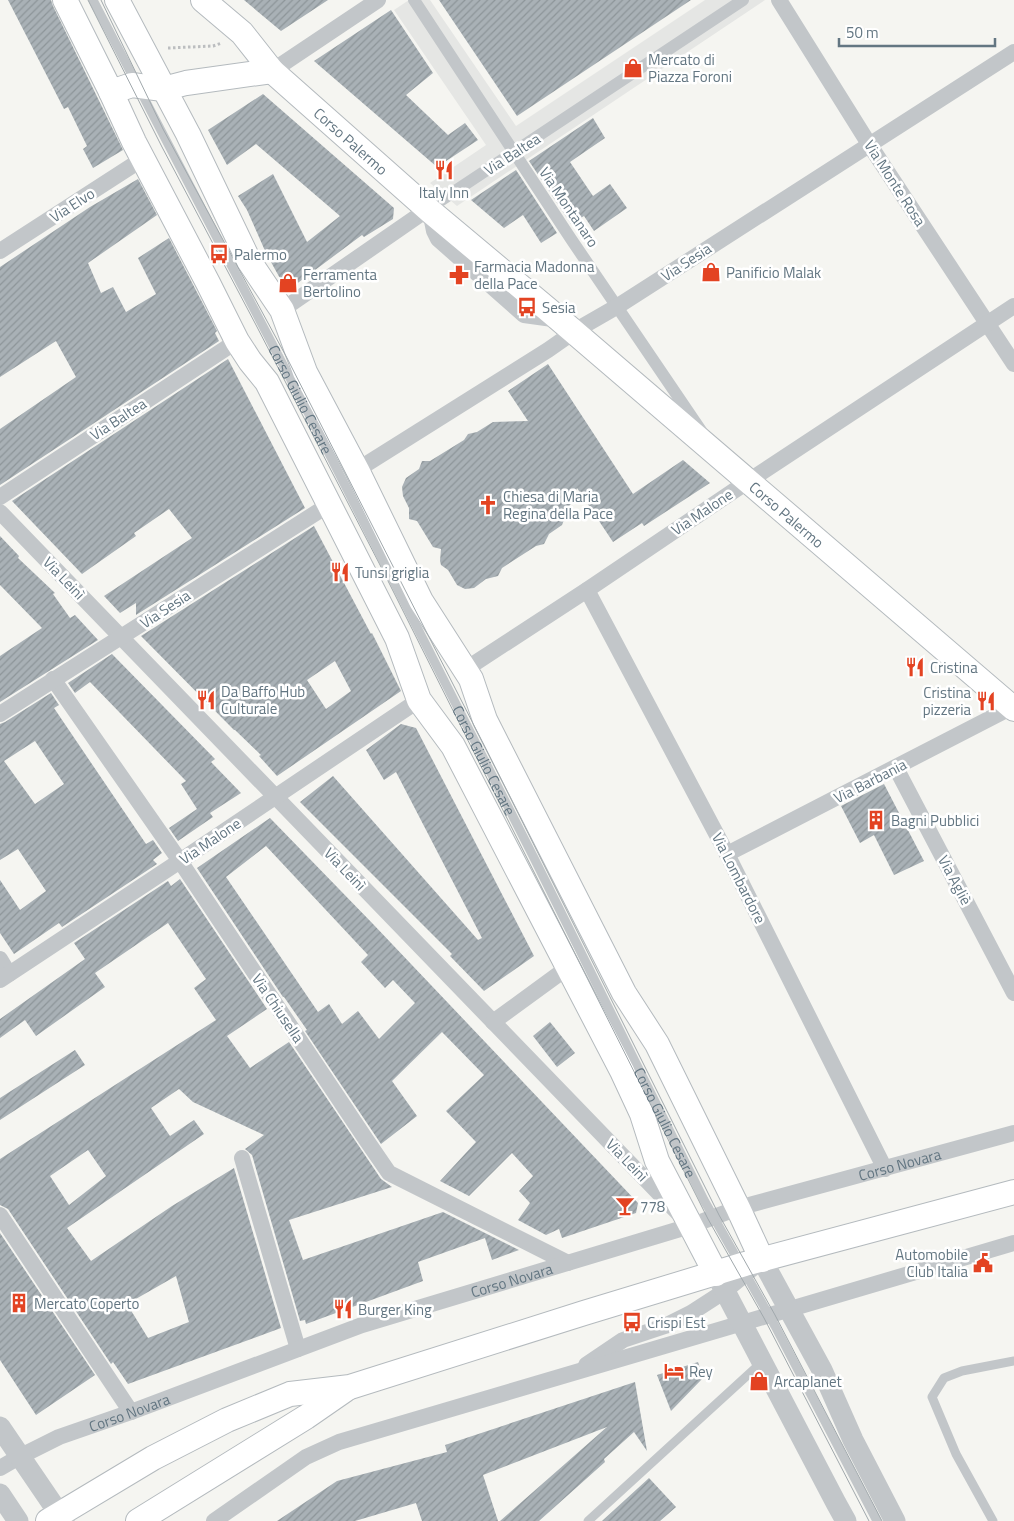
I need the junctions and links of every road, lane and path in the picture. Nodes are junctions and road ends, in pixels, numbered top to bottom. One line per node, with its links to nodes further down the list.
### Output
1 (65, 0): 15 (main road, Corso Giulio Cesare)
2 (93, 0): 13 (lane, Corso Giulio Cesare)
3 (117, 0): 14 (main road, Corso Giulio Cesare)
4 (203, 0): 9 (main road, Corso Palermo)
5 (378, 0): 12 (street)
6 (414, 0): 17 (street, Via Montanaro)
7 (743, 0): 17 (street, Via Baltea)
8 (779, 0): 16 (street, Via Monte Rosa)
9 (242, 33): 10 (path); 12 (main road, Corso Palermo)
10 (168, 48)
11 (1014, 52): 16 (street, Via Sesia)
12 (272, 71): 14 (main road); 19 (main road, Corso Palermo)
13 (137, 86): 14 (main road); 15 (main road); 56 (lane, Corso Giulio Cesare)
14 (163, 89): 23 (main road, Corso Giulio Cesare)
15 (111, 92): 18 (main road, Corso Giulio Cesare)
16 (869, 144): 21 (street, Via Sesia); 24 (street, Via Monte Rosa)
17 (514, 153): 19 (street, Via Baltea); 21 (street, Via Montanaro)
18 (144, 158): 20 (street, Via Elvo); 26 (main road, Corso Giulio Cesare)
19 (429, 210): 23 (street, Via Baltea); 25 (main road, Corso Palermo)
20 (0, 251)
21 (618, 306): 25 (street, Via Sesia); 28 (street, Via Montanaro)
22 (1014, 306): 24 (street, Via Malone)
23 (282, 310): 29 (main road, Corso Giulio Cesare)
24 (987, 324): 27 (street, Via Monte Rosa); 30 (street, Via Malone)
25 (567, 326): 28 (main road, Corso Palermo); 29 (street, Via Sesia)
26 (236, 341): 31 (street, Via Baltea); 32 (main road, Corso Giulio Cesare)
27 (1014, 364)
28 (718, 454): 30 (main road, Corso Palermo)
29 (357, 470): 36 (main road, Corso Giulio Cesare)
30 (748, 481): 34 (street, Via Malone); 39 (main road, Corso Palermo)
31 (0, 496)
32 (330, 504): 35 (street, Via Sesia); 38 (main road, Corso Giulio Cesare)
33 (0, 512): 35 (street, Via Leinì)
34 (587, 590): 36 (street, Via Malone); 43 (street, Via Lombardore)
35 (121, 637): 37 (street, Via Sesia); 42 (street, Via Leinì)
36 (466, 669): 54 (main road, Corso Giulio Cesare)
37 (53, 679): 40 (street, Via Sesia); 44 (street, Via Chiusella)
38 (419, 700): 42 (street, Via Malone); 46 (main road, Corso Giulio Cesare)
39 (1013, 708): 41 (street, Via Barbania)
40 (0, 714)
41 (896, 768): 43 (street, Via Barbania); 48 (street, Via Agliè)
42 (276, 797): 44 (street, Via Malone); 49 (street, Via Leinì)
43 (727, 854): 52 (street, Via Lombardore)
44 (180, 861): 47 (street, Via Malone); 59 (street, Via Chiusella)
45 (0, 959): 47 (street)
46 (567, 968): 49 (street); 57 (main road, Corso Giulio Cesare)
47 (5, 977)
48 (1014, 993)
49 (493, 1022): 57 (street, Via Leinì)
50 (1014, 1133): 52 (street, Corso Novara)
51 (242, 1158): 65 (street)
52 (885, 1169): 54 (street, Corso Novara)
53 (1014, 1192): 60 (main road)
54 (738, 1208): 56 (street, Corso Novara); 60 (main road, Corso Giulio Cesare)
55 (0, 1215): 70 (street)
56 (714, 1217): 57 (street, Corso Novara); 60 (lane, Corso Giulio Cesare)
57 (690, 1226): 59 (street, Corso Novara); 61 (main road, Corso Giulio Cesare)
58 (1014, 1243): 62 (street)
59 (568, 1263): 65 (street, Corso Novara)
60 (750, 1267): 61 (main road); 62 (street, Corso Giulio Cesare); 63 (lane, Corso Giulio Cesare)
61 (720, 1282): 64 (street, Corso Giulio Cesare); 68 (street); 69 (main road)
62 (790, 1310): 63 (street); 82 (street, Corso Giulio Cesare)
63 (770, 1316): 64 (street); 81 (lane, Corso Giulio Cesare)
64 (743, 1324): 67 (street, Corso Giulio Cesare); 68 (street)
65 (298, 1349): 70 (street, Corso Novara)
66 (1014, 1361): 83 (lane)
67 (762, 1362): 79 (lane); 80 (street, Corso Giulio Cesare)
68 (574, 1373): 78 (street)
69 (350, 1387): 75 (main road); 77 (main road)
70 (131, 1412): 72 (street, Corso Novara)
71 (0, 1428): 72 (street)
72 (20, 1457): 73 (street, Corso Novara); 75 (street)
73 (0, 1468)
74 (0, 1494): 76 (street)
75 (57, 1519)
76 (18, 1521)
77 (138, 1521)
78 (214, 1521)
79 (588, 1521)
80 (846, 1521)
81 (877, 1521)
82 (895, 1521)
83 (993, 1521)

